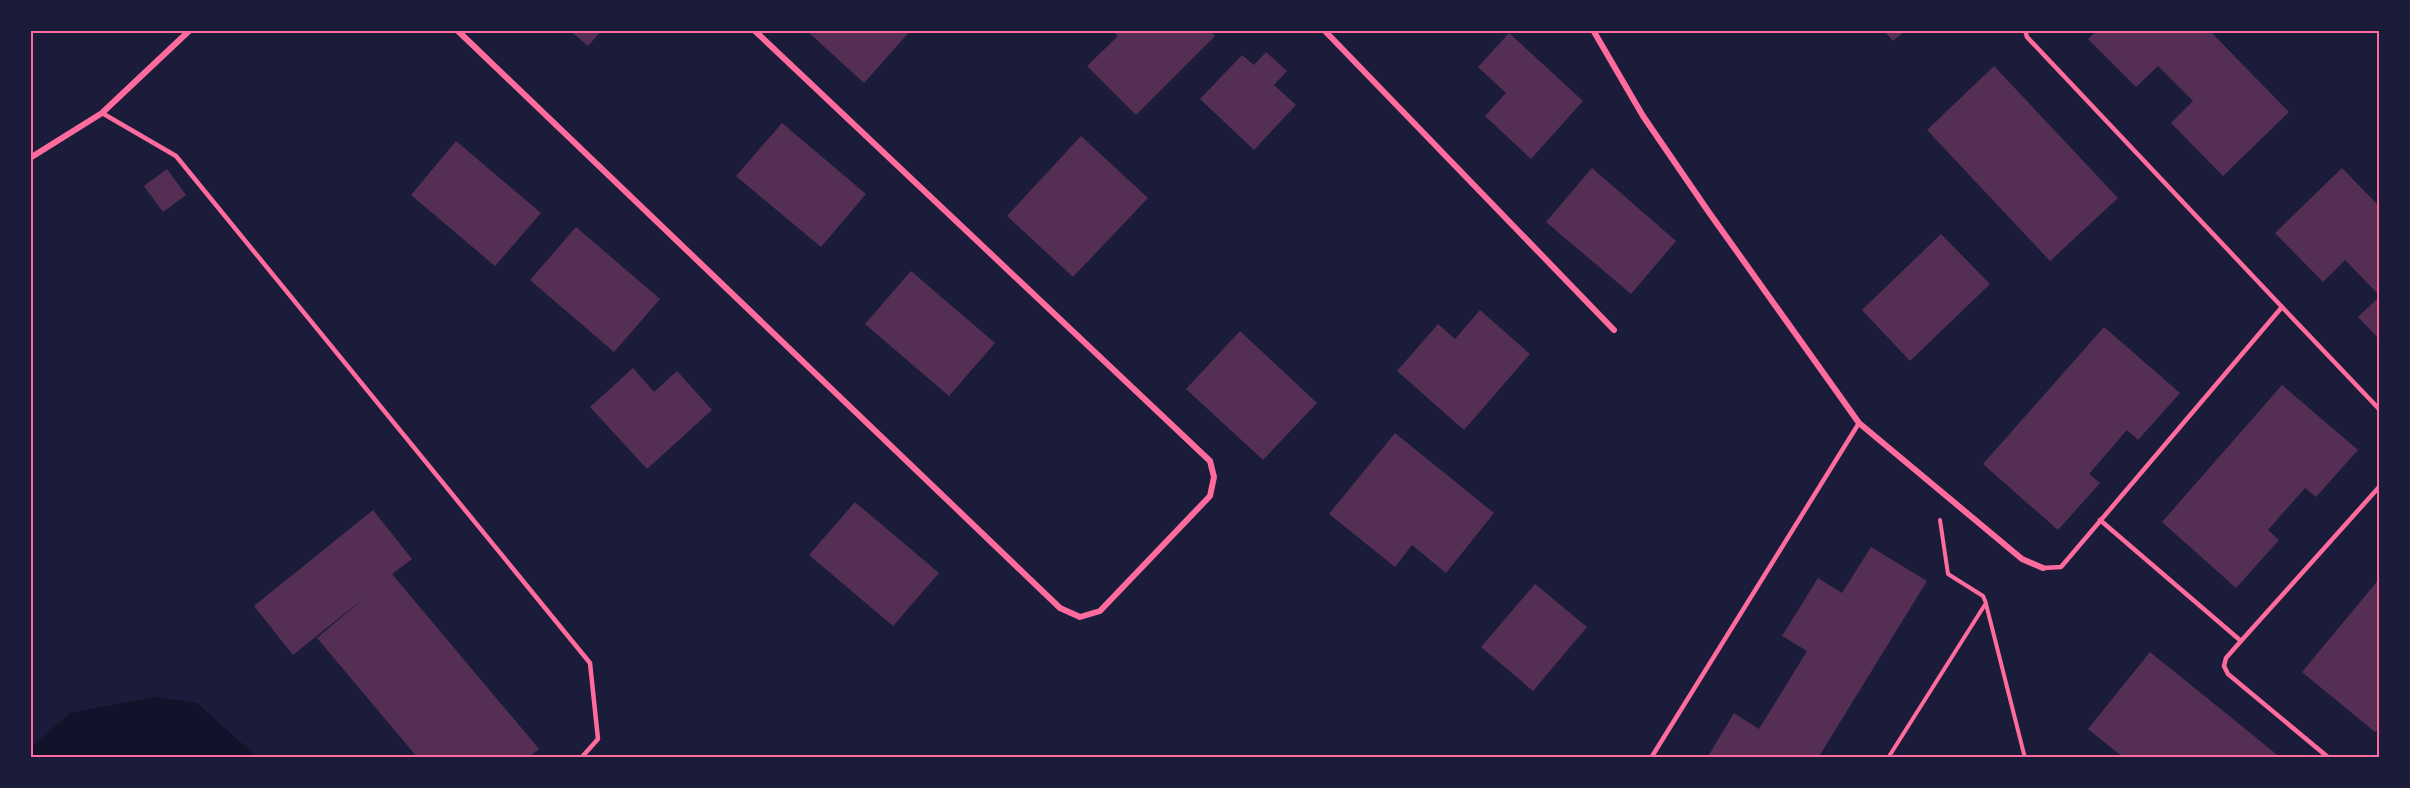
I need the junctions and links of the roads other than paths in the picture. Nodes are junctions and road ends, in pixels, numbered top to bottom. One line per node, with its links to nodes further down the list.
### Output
1 (190, 30): 7 (street)
2 (457, 30): 3 (street)
3 (754, 30)
4 (1324, 30): 10 (street)
5 (1593, 30): 12 (street)
6 (2025, 30): 9 (lane)
7 (102, 113): 8 (street); 17 (lane)
8 (30, 158)
9 (2282, 307): 11 (lane); 14 (lane)
10 (1614, 330)
11 (2380, 410)
12 (1859, 423): 15 (street); 18 (lane)
13 (2380, 486): 16 (lane)
14 (2100, 520): 15 (lane); 16 (lane)
15 (2043, 568)
16 (2241, 641): 19 (lane)
17 (581, 758)
18 (1651, 758)
19 (2329, 758)

